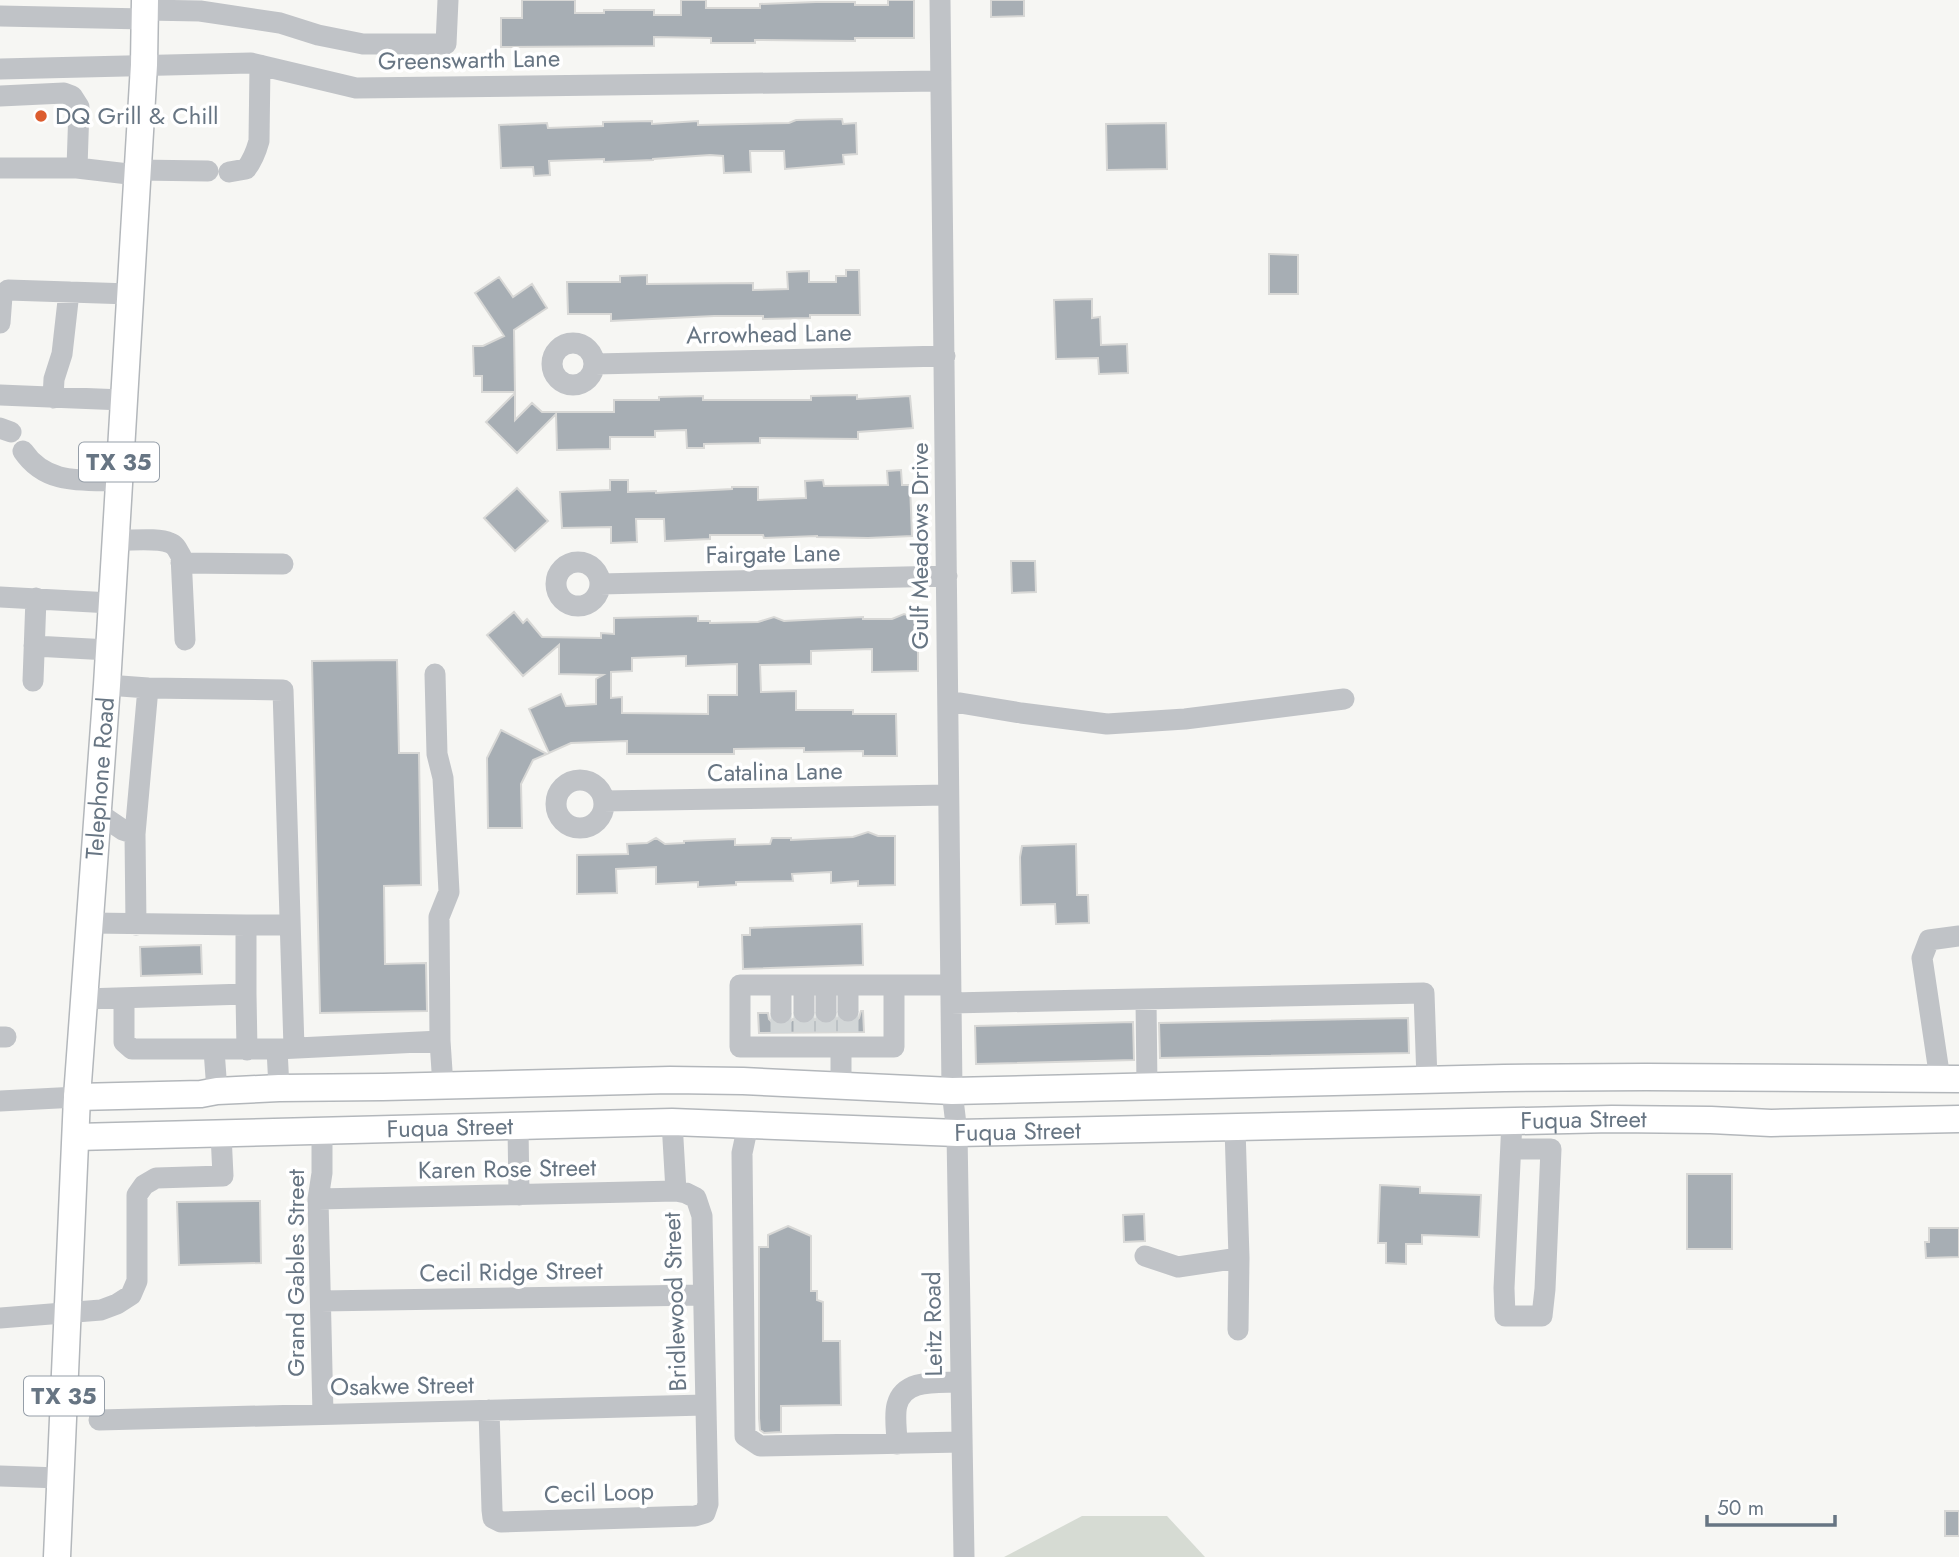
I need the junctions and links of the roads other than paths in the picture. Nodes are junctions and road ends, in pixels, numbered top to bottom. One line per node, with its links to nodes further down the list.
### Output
1 (448, 0): 4 (street)
2 (940, 0): 9 (street, Gulf Meadows Drive)
3 (71, 9): 4 (street); 5 (street)
4 (145, 10): 6 (main road, Telephone Road / TX 35)
5 (0, 16)
6 (144, 65): 7 (street, Greenswarth Lane); 8 (street, Greenswarth Lane); 13 (main road, Telephone Road / TX 35)
7 (260, 65): 9 (street, Greenswarth Lane); 13 (street)
8 (0, 69)
9 (941, 81): 17 (street, Gulf Meadows Drive)
10 (0, 96): 12 (street)
11 (0, 167): 12 (street)
12 (77, 168): 13 (street)
13 (137, 172): 15 (main road, Telephone Road / TX 35)
14 (69, 292): 15 (street); 16 (street); 20 (street)
15 (130, 293): 21 (main road, Telephone Road / TX 35)
16 (0, 323)
17 (945, 356): 18 (street, Arrowhead Lane); 27 (street, Gulf Meadows Drive)
18 (594, 364)
19 (0, 395): 20 (street)
20 (53, 398): 21 (street)
21 (123, 400): 23 (main road, Telephone Road / TX 35)
22 (23, 451): 23 (street)
23 (118, 481): 24 (main road, Telephone Road / TX 35)
24 (115, 541): 25 (street); 31 (main road, Telephone Road / TX 35)
25 (181, 563): 26 (street); 32 (street)
26 (283, 564)
27 (947, 576): 28 (street, Fairgate Lane); 40 (street, Gulf Meadows Drive)
28 (600, 584)
29 (0, 597): 30 (street)
30 (36, 598): 31 (street); 33 (street)
31 (111, 603): 34 (main road, Telephone Road / TX 35)
32 (184, 640)
33 (34, 646): 34 (street); 36 (street)
34 (109, 650): 37 (main road, Telephone Road / TX 35)
35 (435, 674): 63 (street)
36 (33, 681)
37 (107, 685): 38 (street); 43 (main road, Telephone Road / TX 35)
38 (148, 688): 44 (street); 48 (street)
39 (1344, 699): 40 (street)
40 (948, 701): 41 (street, Gulf Meadows Drive)
41 (947, 795): 42 (street, Catalina Lane); 56 (street, Gulf Meadows Drive)
42 (604, 801)
43 (98, 813): 44 (street); 45 (main road, Telephone Road / TX 35)
44 (135, 834): 46 (street)
45 (90, 923): 46 (street); 58 (main road, Telephone Road / TX 35)
46 (136, 925): 47 (street)
47 (246, 925): 48 (street); 55 (street)
48 (290, 925): 66 (street)
49 (1959, 936): 69 (street)
50 (781, 985): 51 (street); 60 (street); 60 (street)
51 (804, 985): 52 (street); 61 (street)
52 (826, 985): 53 (street); 62 (street)
53 (848, 985): 54 (street); 62 (street)
54 (894, 985): 56 (street); 62 (street)
55 (246, 994): 57 (street); 65 (street)
56 (951, 994): 59 (street); 79 (street, Gulf Meadows Drive)
57 (124, 998): 58 (street); 64 (street)
58 (85, 999): 80 (main road, Telephone Road / TX 35)
59 (1146, 999): 71 (street); 76 (street)
60 (781, 1031): 61 (street)
61 (804, 1031): 62 (street)
62 (838, 1033): 74 (street)
63 (440, 1041): 66 (street); 73 (street)
64 (214, 1049): 65 (street); 78 (street)
65 (247, 1049): 66 (street)
66 (285, 1049): 77 (street)
67 (1504, 1078): 68 (main road, Fuqua Street); 71 (main road, Fuqua Street); 83 (main road)
68 (1771, 1079): 69 (main road, Fuqua Street); 85 (main road)
69 (1949, 1079)
70 (670, 1080): 73 (main road, Fuqua Street); 74 (main road, Fuqua Street); 84 (main road)
71 (1427, 1080): 72 (main road, Fuqua Street)
72 (1234, 1085): 76 (main road, Fuqua Street); 88 (main road)
73 (443, 1086): 75 (main road, Fuqua Street)
74 (841, 1086): 79 (main road, Fuqua Street)
75 (383, 1087): 77 (main road, Fuqua Street); 89 (main road)
76 (1147, 1087): 79 (main road, Fuqua Street)
77 (279, 1088): 78 (main road, Fuqua Street)
78 (217, 1091): 80 (main road, Fuqua Street)
79 (952, 1091): 91 (street, Leitz Road)
80 (78, 1097): 81 (street); 93 (main road, Telephone Road / TX 35)
81 (0, 1101)
82 (1959, 1119): 85 (main road, Fuqua Street)
83 (1512, 1121): 85 (main road, Fuqua Street); 88 (main road, Fuqua Street); 94 (street)
84 (672, 1122): 86 (main road, Fuqua Street); 87 (main road, Fuqua Street); 95 (street, Bridlewood Street)
85 (1771, 1123)
86 (748, 1125): 91 (main road, Fuqua Street); 112 (street)
87 (518, 1127): 89 (main road, Fuqua Street); 96 (street)
88 (1235, 1128): 91 (main road, Fuqua Street); 100 (street)
89 (383, 1130): 90 (main road, Fuqua Street)
90 (322, 1131): 92 (main road, Fuqua Street); 98 (street, Grand Gables Street)
91 (957, 1133): 106 (street, Leitz Road)
92 (221, 1134): 93 (main road, Fuqua Street); 103 (street)
93 (75, 1137): 103 (main road, Telephone Road / TX 35)
94 (1511, 1149): 94 (street)
95 (676, 1191): 96 (street, Karen Rose Street); 97 (street, Karen Rose Street)
96 (519, 1195): 98 (street, Karen Rose Street)
97 (696, 1198): 101 (street, Bridlewood Street)
98 (318, 1199): 102 (street, Grand Gables Street)
99 (1145, 1256): 100 (street)
100 (1239, 1258): 105 (street)
101 (703, 1295): 102 (street, Cecil Ridge Street); 107 (street, Bridlewood Street)
102 (321, 1301): 109 (street, Grand Gables Street)
103 (68, 1314): 104 (street); 114 (main road, Telephone Road / TX 35)
104 (0, 1318)
105 (1238, 1330)
106 (959, 1382): 111 (street, Leitz Road); 112 (street)
107 (705, 1405): 108 (street, Osakwe Street); 108 (street, Cecil Loop)
108 (489, 1410): 109 (street, Osakwe Street)
109 (323, 1414): 110 (street, Osakwe Street)
110 (99, 1420)
111 (962, 1442): 112 (street); 116 (street, Leitz Road)
112 (897, 1444)
113 (0, 1476): 114 (street)
114 (60, 1478): 115 (main road, Telephone Road / TX 35)
115 (57, 1557)
116 (964, 1557)

